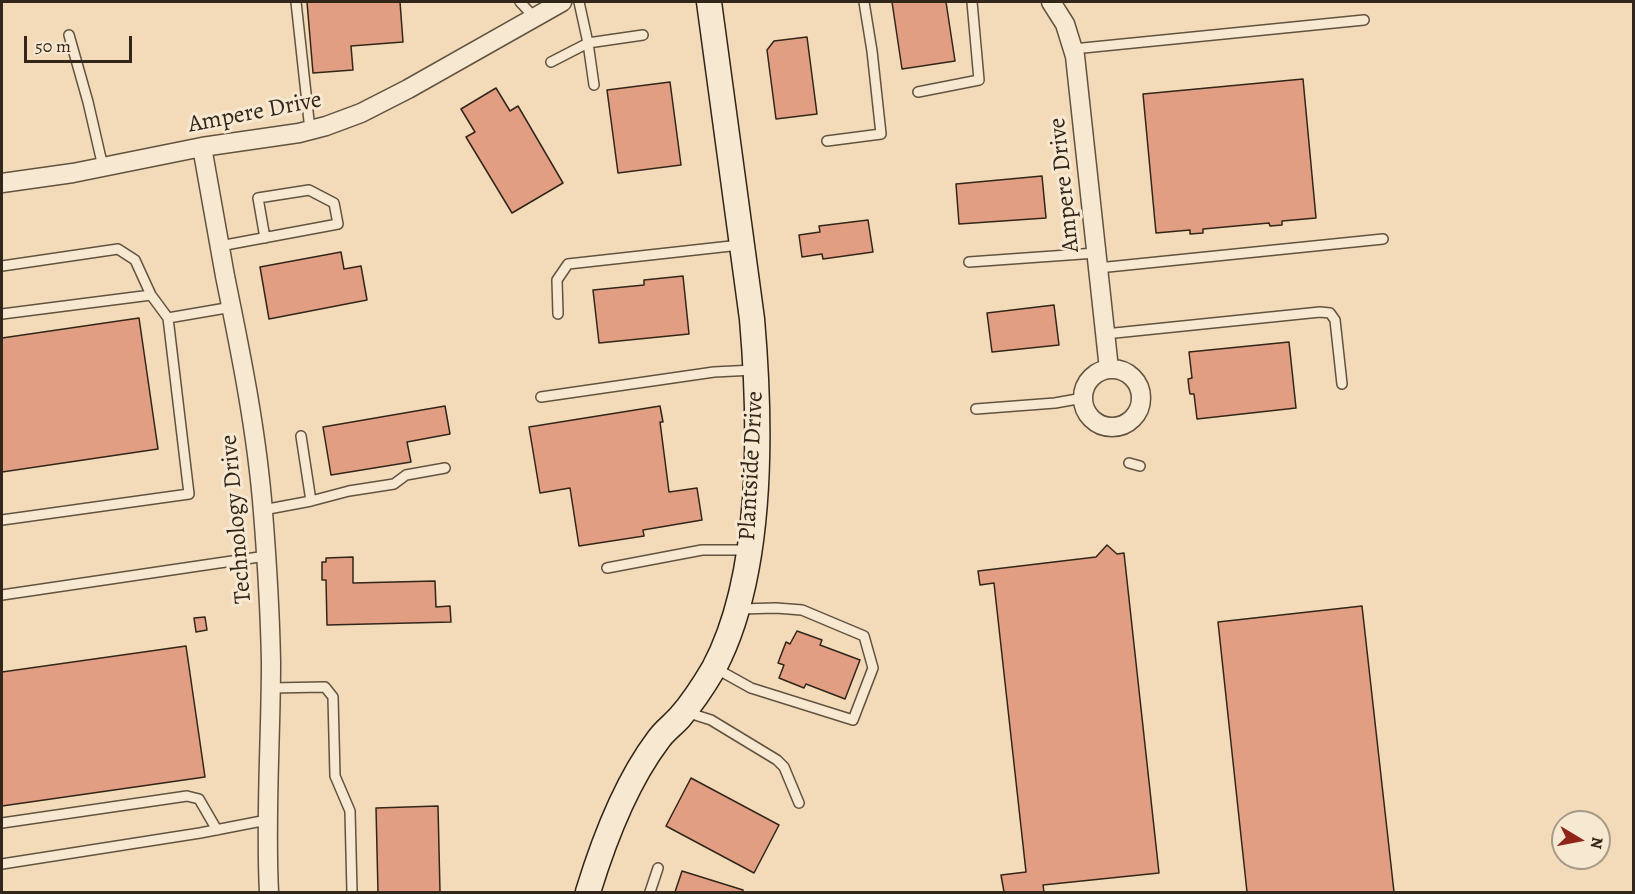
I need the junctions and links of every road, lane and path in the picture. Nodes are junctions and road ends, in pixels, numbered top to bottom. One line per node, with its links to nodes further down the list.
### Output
1 (296, 2): 18 (lane)
2 (520, 2): 9 (lane)
3 (562, 2): 9 (street, Ampere Drive)
4 (579, 2): 13 (lane)
5 (710, 2): 25 (street, Plantside Drive)
6 (864, 2): 19 (lane)
7 (972, 2): 17 (lane)
8 (1051, 2): 14 (street, Ampere Drive)
9 (534, 17): 18 (street, Ampere Drive)
10 (1364, 20): 14 (lane)
11 (69, 35): 21 (lane)
12 (643, 35): 13 (lane)
13 (588, 43): 15 (lane); 16 (lane)
14 (1073, 49): 27 (street, Ampere Drive)
15 (551, 62)
16 (594, 85)
17 (918, 92)
18 (310, 130): 20 (street, Ampere Drive)
19 (827, 141)
20 (202, 147): 21 (street, Ampere Drive); 26 (street, Technology Drive)
21 (103, 167): 22 (street, Ampere Drive)
22 (2, 183)
23 (265, 238): 23 (lane); 26 (lane)
24 (1383, 239): 27 (lane)
25 (742, 245): 33 (lane); 37 (street, Plantside Drive)
26 (220, 246): 31 (street, Technology Drive)
27 (1097, 260): 28 (lane); 35 (street, Ampere Drive)
28 (969, 262)
29 (2, 266): 30 (lane)
30 (152, 295): 32 (lane); 34 (lane)
31 (232, 307): 34 (lane); 47 (street, Technology Drive)
32 (2, 314)
33 (558, 314)
34 (168, 318): 48 (lane)
35 (1105, 334): 36 (street, Ampere Drive); 38 (lane)
36 (1109, 369): 40 (street); 40 (street)
37 (756, 370): 39 (lane); 49 (street, Plantside Drive)
38 (1342, 384)
39 (541, 397)
40 (1083, 398): 41 (lane)
41 (976, 409)
42 (301, 436): 46 (lane)
43 (1129, 463): 44 (lane)
44 (1140, 466)
45 (445, 468): 46 (lane)
46 (311, 501): 47 (lane)
47 (263, 510): 50 (street, Technology Drive)
48 (2, 520)
49 (748, 550): 51 (lane); 53 (street, Plantside Drive)
50 (266, 556): 52 (lane); 55 (street, Technology Drive)
51 (607, 567)
52 (2, 595)
53 (736, 610): 54 (street, Plantside Drive); 54 (lane)
54 (714, 668): 56 (street, Plantside Drive)
55 (270, 688): 58 (street, Technology Drive); 64 (lane)
56 (684, 712): 57 (lane); 65 (street, Plantside Drive)
57 (799, 803)
58 (267, 820): 60 (lane); 63 (street, Technology Drive)
59 (2, 823): 60 (lane)
60 (217, 830): 61 (lane)
61 (2, 864)
62 (658, 868): 66 (lane)
63 (269, 892)
64 (352, 892)
65 (588, 892)
66 (650, 892)

